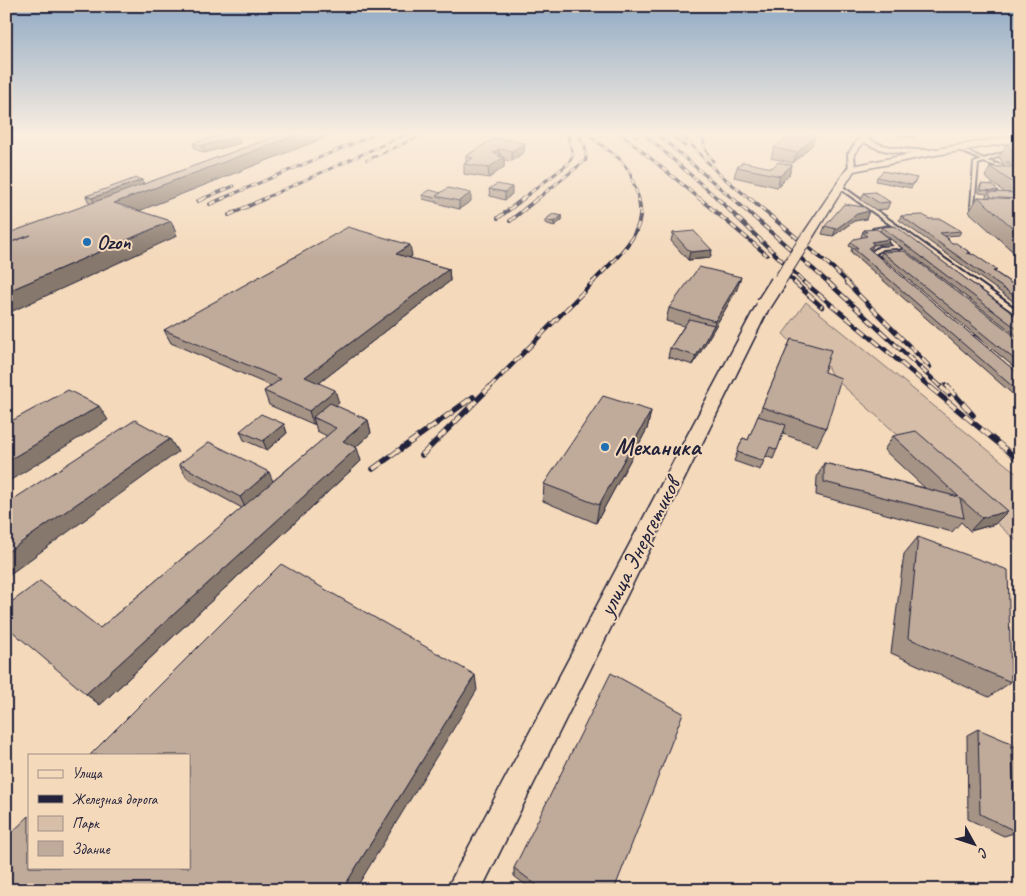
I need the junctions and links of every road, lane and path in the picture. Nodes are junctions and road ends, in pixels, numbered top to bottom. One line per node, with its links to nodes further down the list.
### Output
1 (847, 175): 3 (main road, улица Энергетиков)
2 (975, 175): 4 (lane)
3 (839, 186): 5 (lane); 12 (main road, улица Энергетиков, bridge)
4 (972, 206)
5 (895, 226): 6 (lane); 9 (lane)
6 (898, 247): 7 (lane); 8 (lane)
7 (906, 253)
8 (880, 260)
9 (1020, 315)
10 (968, 332): 11 (lane)
11 (1020, 374)
12 (463, 890)

